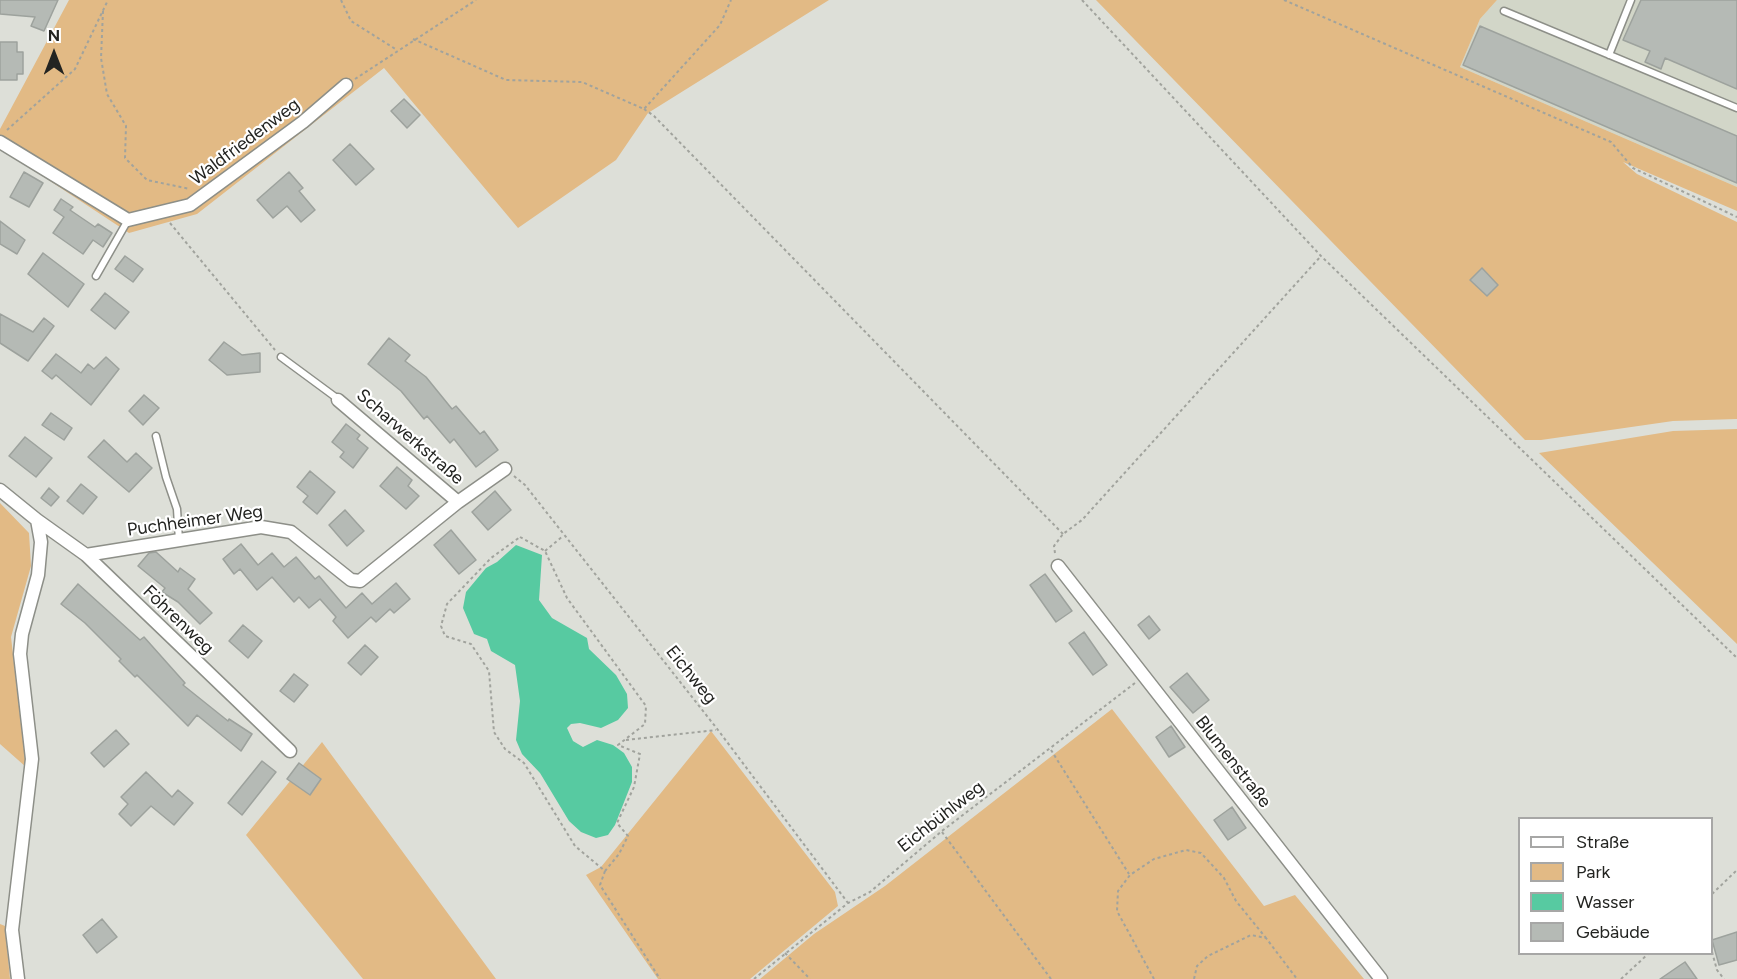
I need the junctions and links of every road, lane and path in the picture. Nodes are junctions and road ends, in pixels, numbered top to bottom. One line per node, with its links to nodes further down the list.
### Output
1 (108, 0): 8 (path)
2 (341, 0): 11 (path)
3 (476, 0): 10 (path)
4 (731, 0): 15 (path)
5 (1082, 0): 22 (path)
6 (1284, 0): 20 (path)
7 (1631, 0): 12 (lane)
8 (103, 11): 16 (path); 18 (path)
9 (1504, 11): 12 (lane)
10 (413, 39): 11 (path); 15 (path)
11 (397, 50): 13 (path)
12 (1609, 55): 14 (lane)
13 (346, 85): 19 (street, Waldfriedenweg)
14 (1737, 108)
15 (644, 109): 31 (path)
16 (0, 135)
17 (0, 142): 21 (street)
18 (193, 189)
19 (160, 213): 21 (street, Waldfriedenweg); 24 (path)
20 (1737, 217)
21 (129, 220): 23 (lane)
22 (1322, 256): 31 (path); 37 (path)
23 (96, 276)
24 (281, 357): 25 (lane)
25 (338, 400): 29 (street, Scharwerkstraße)
26 (156, 436): 33 (lane)
27 (505, 469): 29 (street, Puchheimer Weg); 32 (path, Eichweg)
28 (0, 490): 30 (street, Föhrenweg)
29 (458, 502): 33 (street, Puchheimer Weg)
30 (37, 520): 35 (street, Föhrenweg); 53 (street)
31 (1063, 534): 36 (path)
32 (563, 536): 34 (path); 39 (path, Eichweg)
33 (179, 540): 35 (street, Puchheimer Weg)
34 (545, 551): 40 (path); 45 (path)
35 (86, 555): 42 (street, Föhrenweg)
36 (1058, 566): 38 (street, Blumenstraße)
37 (1737, 658)
38 (1144, 675): 41 (path, Eichbühlweg); 61 (street, Blumenstraße)
39 (718, 730): 40 (path); 48 (path, Eichweg)
40 (626, 741): 45 (path)
41 (1051, 750): 43 (path, Eichbühlweg); 46 (path)
42 (290, 751)
43 (942, 831): 48 (path, Eichbühlweg); 57 (path)
44 (1737, 870): 47 (path)
45 (605, 871): 54 (path)
46 (1130, 875): 49 (path); 58 (path)
47 (1713, 893)
48 (848, 903): 50 (path, Eichbühlweg)
49 (1266, 938): 59 (path); 60 (path)
50 (785, 953): 55 (path, Eichbühlweg); 56 (path)
51 (1647, 955): 62 (path)
52 (1713, 955): 63 (path)
53 (18, 979)
54 (660, 979)
55 (754, 979)
56 (810, 979)
57 (1051, 979)
58 (1154, 979)
59 (1193, 979)
60 (1297, 979)
61 (1381, 979)
62 (1621, 979)
63 (1724, 979)

